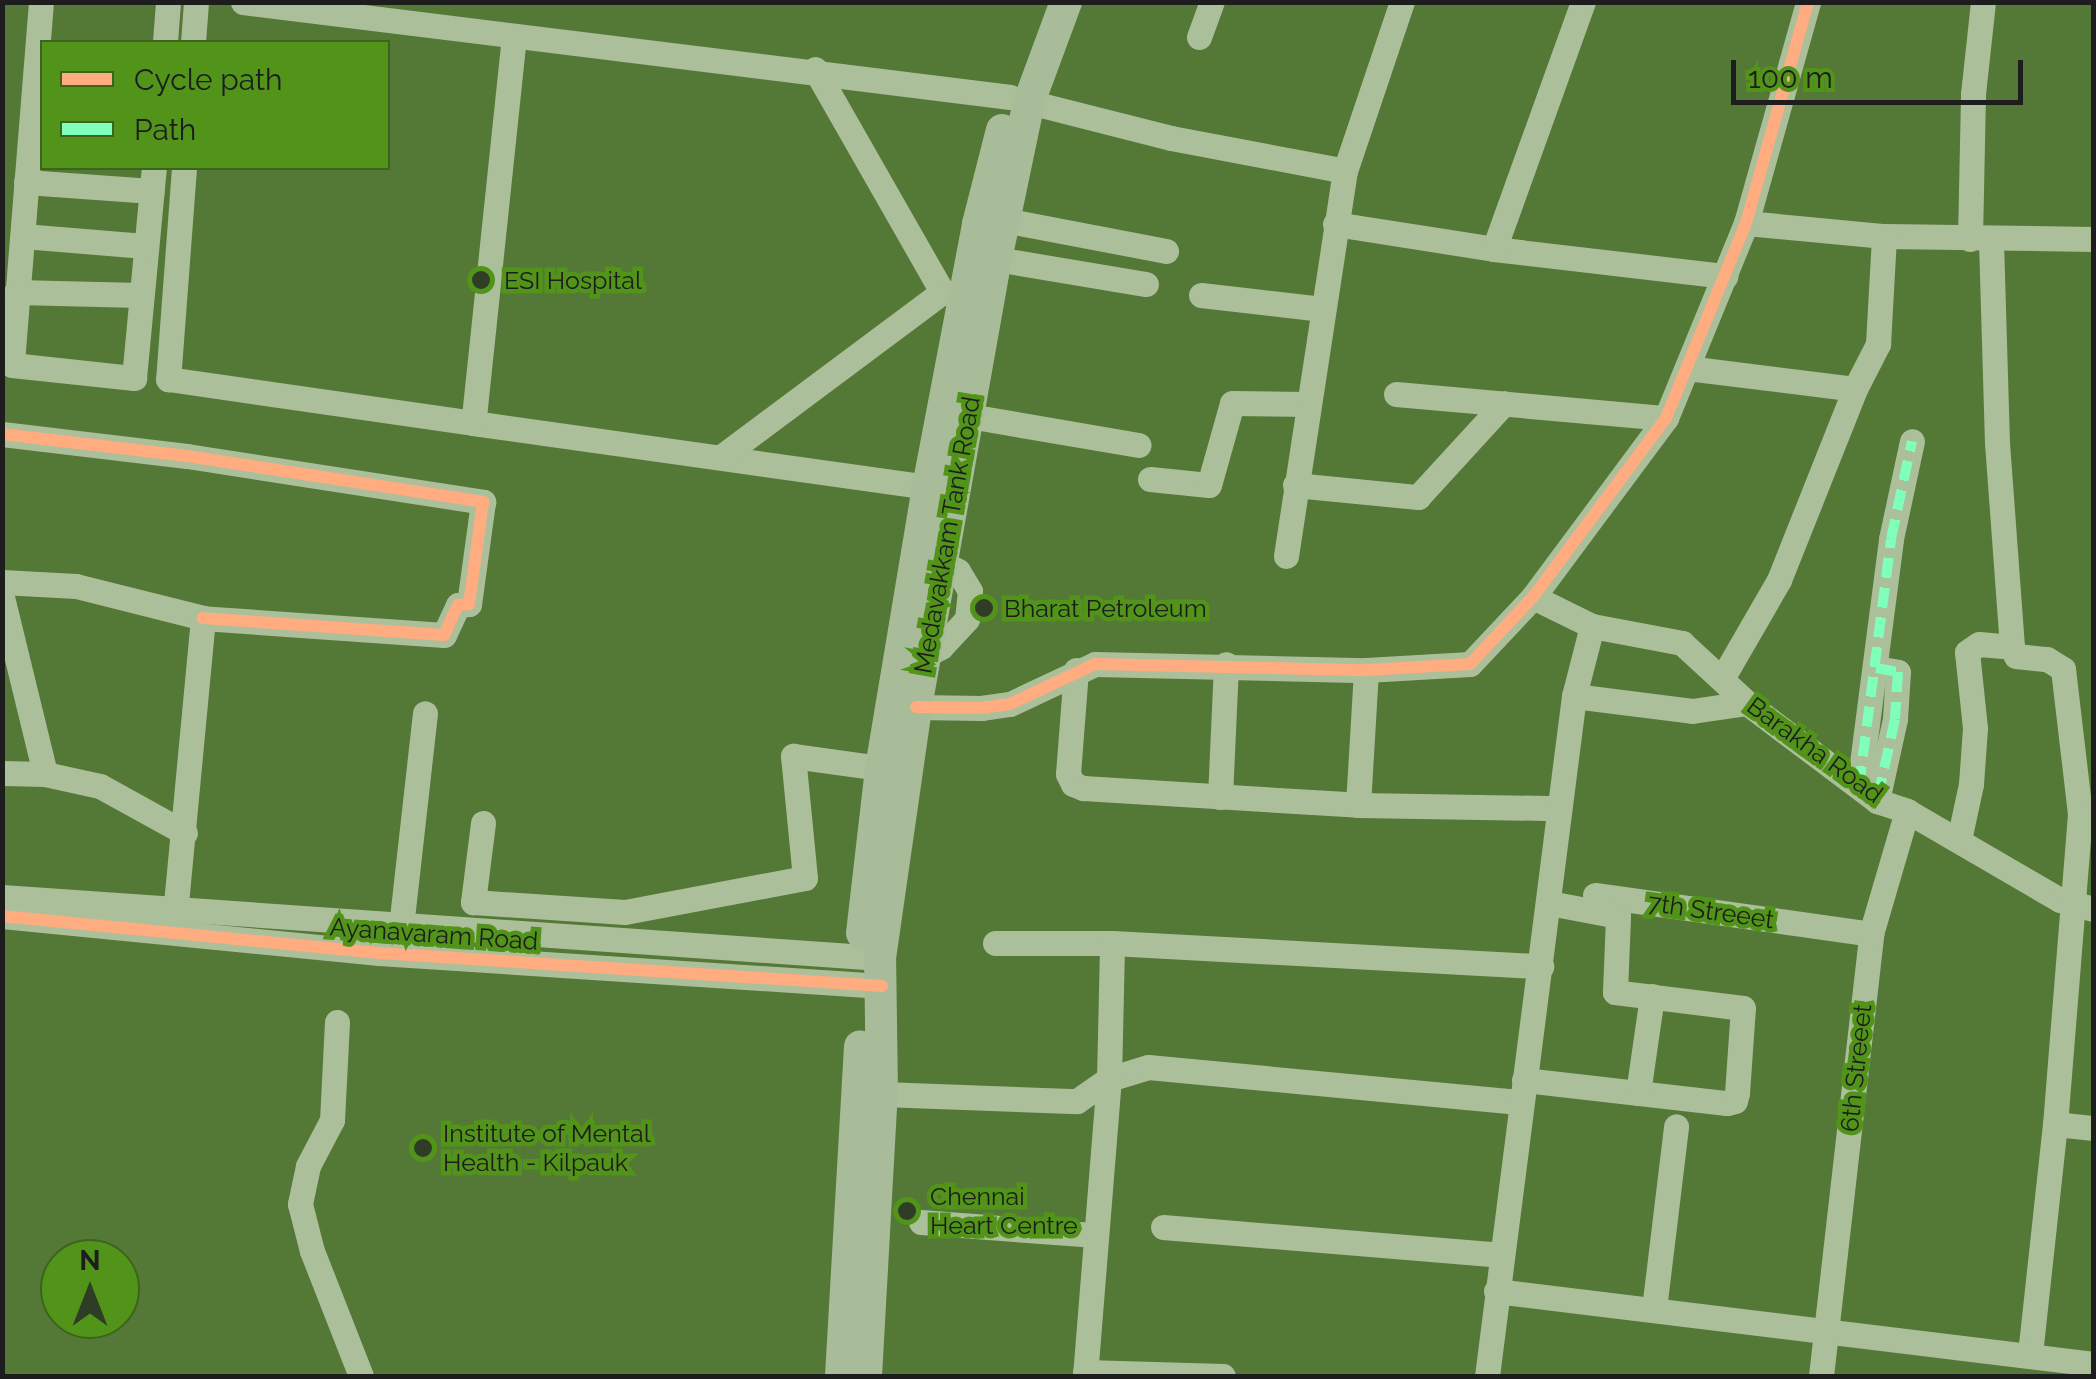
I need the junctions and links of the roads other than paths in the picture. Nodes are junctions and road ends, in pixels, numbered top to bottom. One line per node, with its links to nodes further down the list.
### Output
1 (41, 2): 21 (street)
2 (168, 2): 14 (street)
3 (196, 2): 15 (street)
4 (242, 2): 12 (street)
5 (1042, 2): 17 (main road, Medavakkam Tank Road)
6 (1066, 2): 17 (main road, Medavakkam Tank Road)
7 (1212, 2): 13 (street)
8 (1402, 2): 19 (street)
9 (1583, 2): 30 (street)
10 (1808, 2): 23 (street)
11 (1982, 2): 27 (street)
12 (514, 36): 16 (street); 47 (street)
13 (1199, 37)
14 (165, 40)
15 (193, 40)
16 (814, 70): 17 (street); 38 (street)
17 (1020, 99): 19 (street); 22 (main road, Medavakkam Tank Road); 38 (main road, Medavakkam Tank Road)
18 (184, 170): 47 (street)
19 (1345, 171): 24 (street)
20 (153, 179): 21 (street); 29 (street)
21 (26, 182): 25 (street)
22 (1004, 220): 31 (street); 32 (main road, Medavakkam Tank Road)
23 (1746, 223): 26 (street); 33 (street)
24 (1335, 224): 30 (street); 39 (street)
25 (23, 236): 29 (street); 35 (street)
26 (1884, 236): 27 (street); 41 (street)
27 (1980, 239): 28 (street); 61 (street)
28 (2094, 239)
29 (145, 246): 36 (street)
30 (1494, 248): 33 (street)
31 (1166, 251)
32 (996, 259): 34 (street); 38 (main road, Medavakkam Tank Road)
33 (1725, 276): 40 (street)
34 (1146, 284)
35 (16, 292): 36 (street); 36 (street)
36 (140, 295)
37 (1201, 295): 39 (street)
38 (965, 296): 45 (main road, Medavakkam Tank Road); 51 (street); 54 (main road, Medavakkam Tank Road)
39 (1322, 309): 44 (street)
40 (1687, 368): 41 (street); 46 (street)
41 (1855, 389): 65 (street)
42 (1396, 394): 43 (street)
43 (1504, 403): 46 (street); 53 (street)
44 (1308, 404): 52 (street); 53 (street)
45 (969, 416): 50 (street); 68 (main road, Medavakkam Tank Road)
46 (1666, 418): 58 (street)
47 (473, 423): 51 (street)
48 (2, 434): 59 (street)
49 (1912, 442): 73 (street)
50 (1139, 445)
51 (721, 457): 54 (street)
52 (1150, 479)
53 (1295, 485): 55 (street)
54 (928, 487): 70 (main road, Medavakkam Tank Road)
55 (1286, 556)
56 (2, 582): 59 (street)
57 (2, 597): 72 (street)
58 (1534, 597): 60 (street, Barakha Road); 64 (street)
59 (203, 618): 79 (street)
60 (1592, 626): 65 (street, Barakha Road); 66 (street)
61 (2012, 647): 80 (street); 83 (street)
62 (1226, 664): 63 (street); 64 (street); 74 (street)
63 (1076, 670): 68 (street); 74 (street)
64 (1366, 670): 75 (street)
65 (1723, 677): 67 (street, Barakha Road)
66 (1574, 696): 67 (street); 76 (street)
67 (1747, 703): 73 (street, Barakha Road)
68 (916, 707): 91 (main road, Medavakkam Tank Road)
69 (425, 713): 86 (street)
70 (881, 768): 78 (street); 91 (main road, Medavakkam Tank Road)
71 (2, 773): 72 (street)
72 (45, 774): 79 (street)
73 (1868, 793): 77 (street, Barakha Road)
74 (1220, 797): 75 (street)
75 (1358, 805): 76 (street)
76 (1558, 808): 81 (street)
77 (1907, 811): 80 (street, Barakha Road); 87 (street, 6th Streeet)
78 (483, 823)
79 (185, 833): 84 (street)
80 (1960, 840): 83 (street, Barakha Road)
81 (1549, 896): 87 (street, 7th Streeet); 90 (street); 92 (street)
82 (2, 897): 84 (street, Ayanavaram Road)
83 (2085, 907): 98 (street)
84 (176, 912): 86 (street, Ayanavaram Road)
85 (2, 916): 91 (street, Ayanavaram Road)
86 (401, 926): 91 (street, Ayanavaram Road)
87 (1871, 934): 107 (street, 6th Streeet)
88 (995, 943): 89 (street)
89 (1112, 943): 90 (street); 94 (street)
90 (1541, 966): 95 (street)
91 (871, 972): 97 (main road, Medavakkam Tank Road); 112 (main road, Medavakkam Tank Road)
92 (1652, 996): 96 (street); 96 (street)
93 (336, 1022): 111 (street)
94 (1110, 1078): 95 (street); 97 (street); 103 (street)
95 (1522, 1091): 96 (street); 104 (street)
96 (1638, 1093)
97 (882, 1094): 113 (main road, Medavakkam Tank Road)
98 (2056, 1124): 100 (street); 108 (street)
99 (1676, 1126): 106 (street)
100 (2094, 1128)
101 (921, 1222): 103 (street)
102 (1163, 1227): 104 (street)
103 (1093, 1235): 110 (street)
104 (1500, 1255): 105 (street)
105 (1496, 1291): 106 (street); 115 (street)
106 (1654, 1309): 107 (street)
107 (1827, 1330): 108 (street); 116 (street, 6th Streeet)
108 (2030, 1356): 109 (street)
109 (2094, 1364)
110 (1084, 1374): 114 (street)
111 (361, 1376)
112 (841, 1376)
113 (866, 1376)
114 (1223, 1376)
115 (1486, 1376)
116 (1820, 1376)

